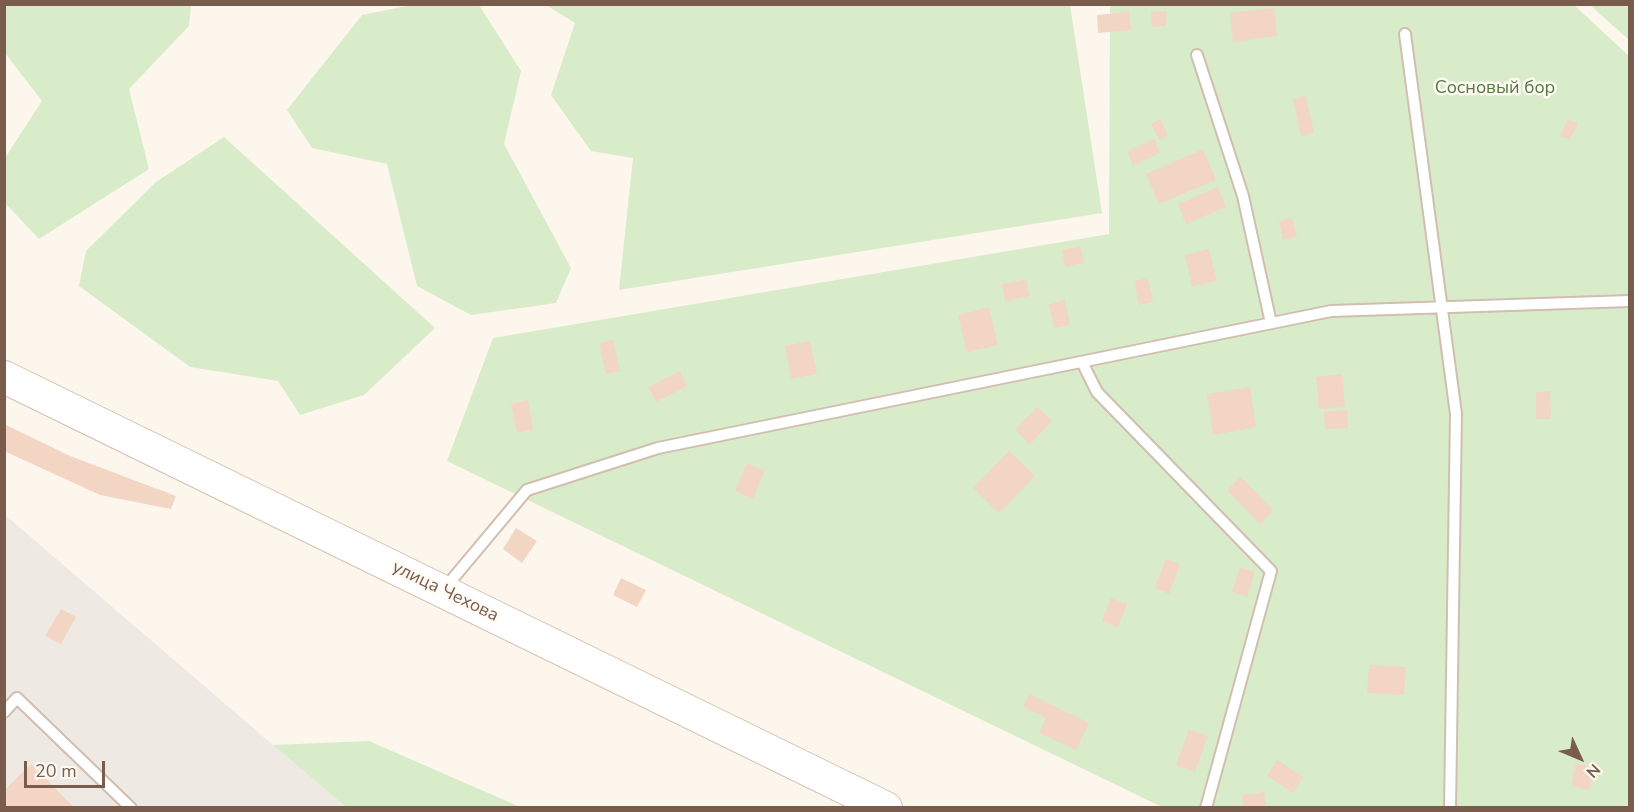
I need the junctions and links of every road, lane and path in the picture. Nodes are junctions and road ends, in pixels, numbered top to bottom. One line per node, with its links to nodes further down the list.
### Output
1 (1406, 34): 4 (lane)
2 (1197, 55): 5 (lane)
3 (1629, 301): 4 (lane)
4 (1440, 307): 5 (lane); 13 (lane)
5 (1271, 323): 6 (lane)
6 (1082, 362): 8 (lane); 12 (lane)
7 (4, 377): 8 (street, улица Чехова)
8 (442, 591): 11 (street, улица Чехова)
9 (4, 712): 10 (lane)
10 (131, 807)
11 (886, 807)
12 (1206, 807)
13 (1450, 807)

